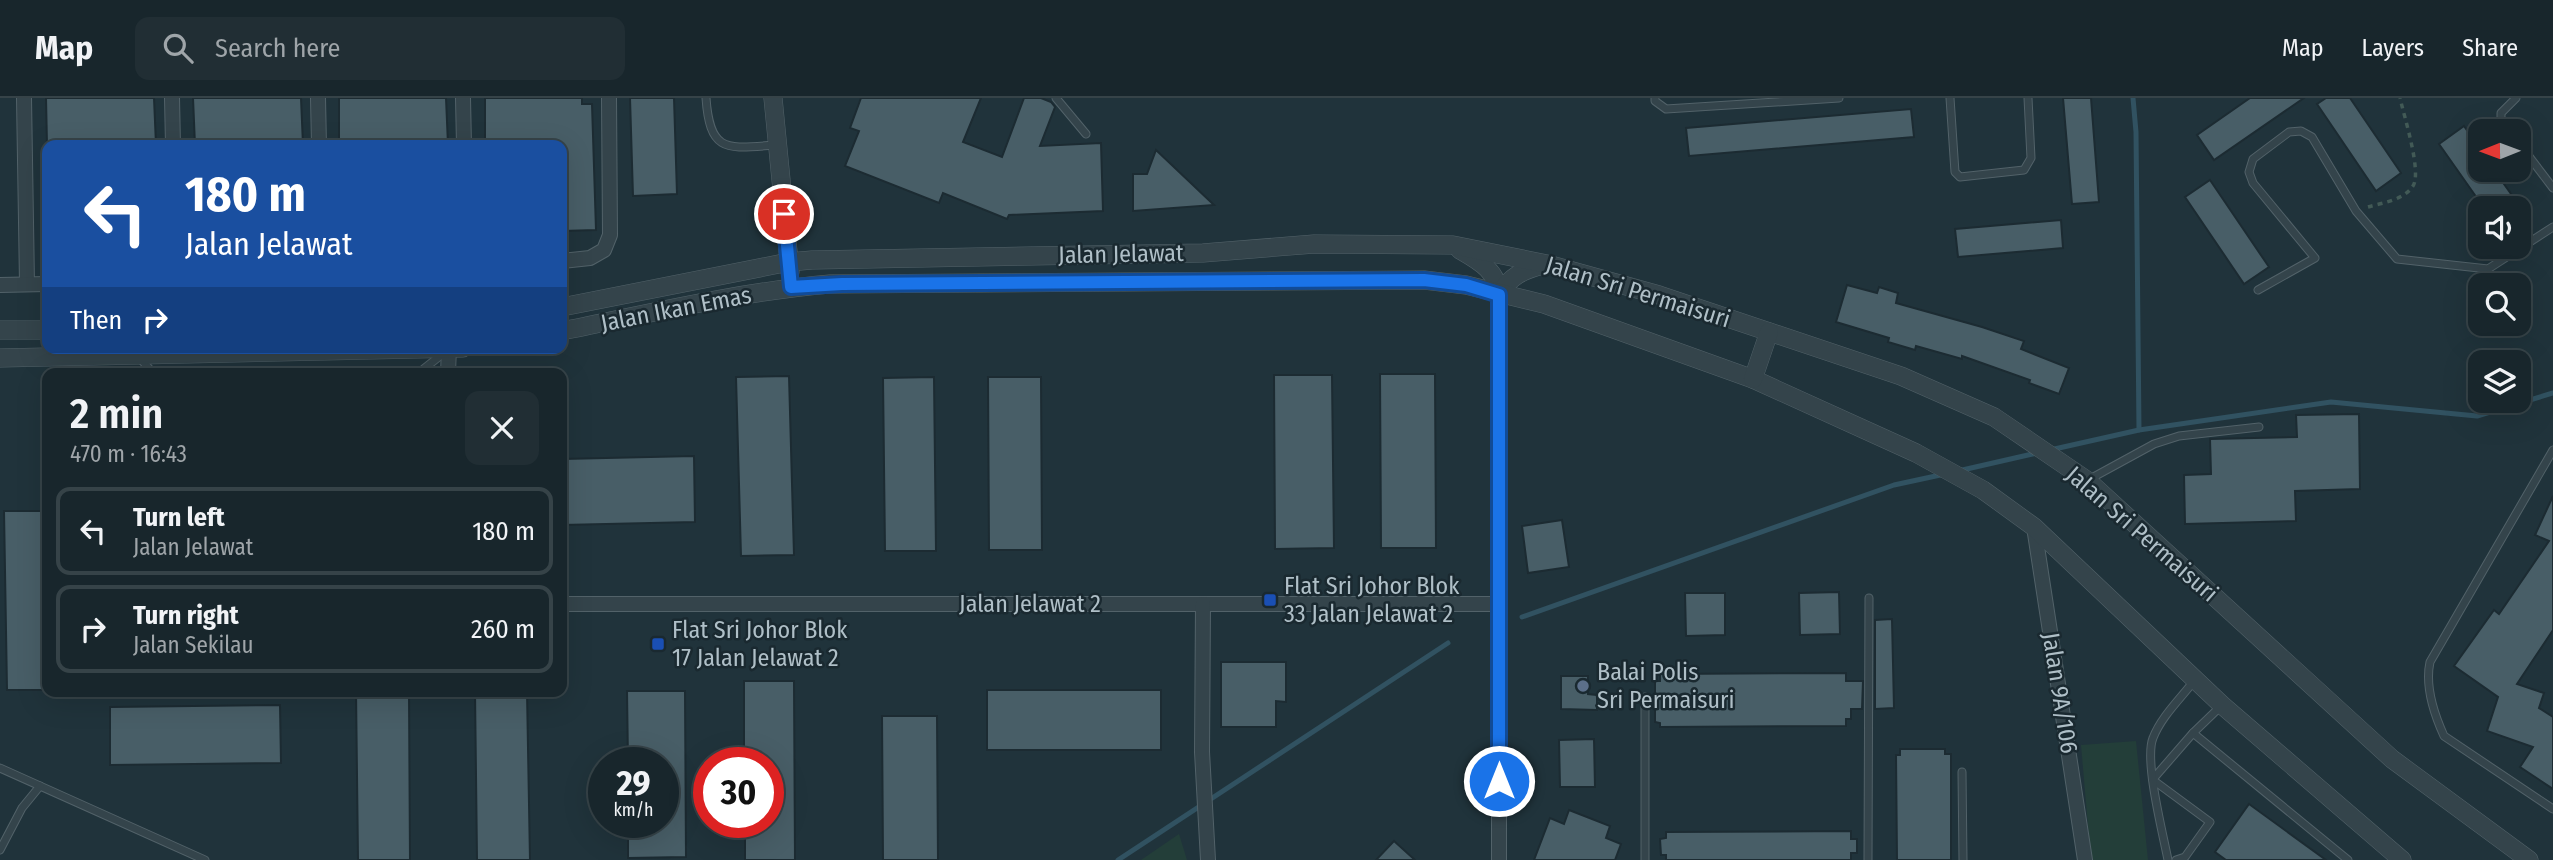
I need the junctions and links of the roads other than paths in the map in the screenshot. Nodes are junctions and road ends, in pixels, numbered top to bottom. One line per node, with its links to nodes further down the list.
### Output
1 (24, 98): 27 (street)
2 (172, 98): 16 (street)
3 (318, 98): 17 (street)
4 (463, 98): 18 (street)
5 (609, 98): 24 (street)
6 (706, 98): 19 (lane)
7 (775, 98): 19 (street)
8 (1056, 98): 15 (lane)
9 (1655, 98): 10 (lane)
10 (1839, 98)
11 (1950, 98): 12 (lane)
12 (2028, 98)
13 (2516, 98): 14 (lane)
14 (2501, 119)
15 (1086, 134)
16 (173, 140)
17 (319, 140)
18 (464, 140)
19 (777, 145): 25 (street)
20 (2531, 159): 21 (lane)
21 (2553, 188)
22 (2553, 227): 31 (lane)
23 (1452, 245): 25 (street, Jalan Jelawat); 26 (street, Jalan Sri Permaisuri); 32 (street)
24 (567, 260)
25 (789, 262): 30 (street); 33 (street, Jalan Ikan Emas)
26 (1547, 264): 32 (street); 37 (street, Jalan Sri Permaisuri)
27 (27, 284): 28 (street); 29 (street)
28 (42, 284)
29 (0, 285)
30 (791, 287): 32 (street, Jalan Jelawat); 36 (street, Jalan Ikan Emas)
31 (2258, 290)
32 (1499, 295): 44 (street, Jalan Sri Permaisuri); 52 (street)
33 (567, 306)
34 (0, 330): 35 (street)
35 (42, 330)
36 (567, 330)
37 (1769, 332): 44 (street); 47 (street, Jalan Sri Permaisuri)
38 (190, 354): 40 (street)
39 (446, 354): 43 (lane)
40 (137, 355): 41 (street); 42 (lane)
41 (0, 358)
42 (149, 368)
43 (425, 368)
44 (1754, 379): 48 (street, Jalan Sri Permaisuri)
45 (2259, 427): 47 (lane)
46 (2553, 450): 61 (lane)
47 (2088, 481): 73 (street, Jalan Sri Permaisuri)
48 (2035, 527): 53 (street, Jalan Sri Permaisuri); 69 (street, Jalan 9A/106)
49 (1869, 598): 67 (lane)
50 (567, 604): 51 (street, Jalan Jelawat 2)
51 (1203, 604): 52 (street, Jalan Jelawat 2); 64 (street)
52 (1499, 604): 65 (street)
53 (2195, 681): 55 (street, Jalan Sri Permaisuri); 59 (lane)
54 (1645, 697): 66 (lane)
55 (2222, 705): 56 (lane); 72 (street, Jalan Sri Permaisuri)
56 (2193, 733): 59 (lane); 71 (lane)
57 (0, 768): 60 (lane)
58 (1962, 772): 68 (lane)
59 (2152, 780): 70 (lane); 70 (lane)
60 (40, 786): 62 (lane); 63 (lane)
61 (2553, 809)
62 (0, 850)
63 (205, 860)
64 (1208, 860)
65 (1499, 860)
66 (1645, 860)
67 (1868, 860)
68 (1963, 860)
69 (2085, 860)
70 (2172, 860)
71 (2348, 860)
72 (2402, 860)
73 (2529, 860)

